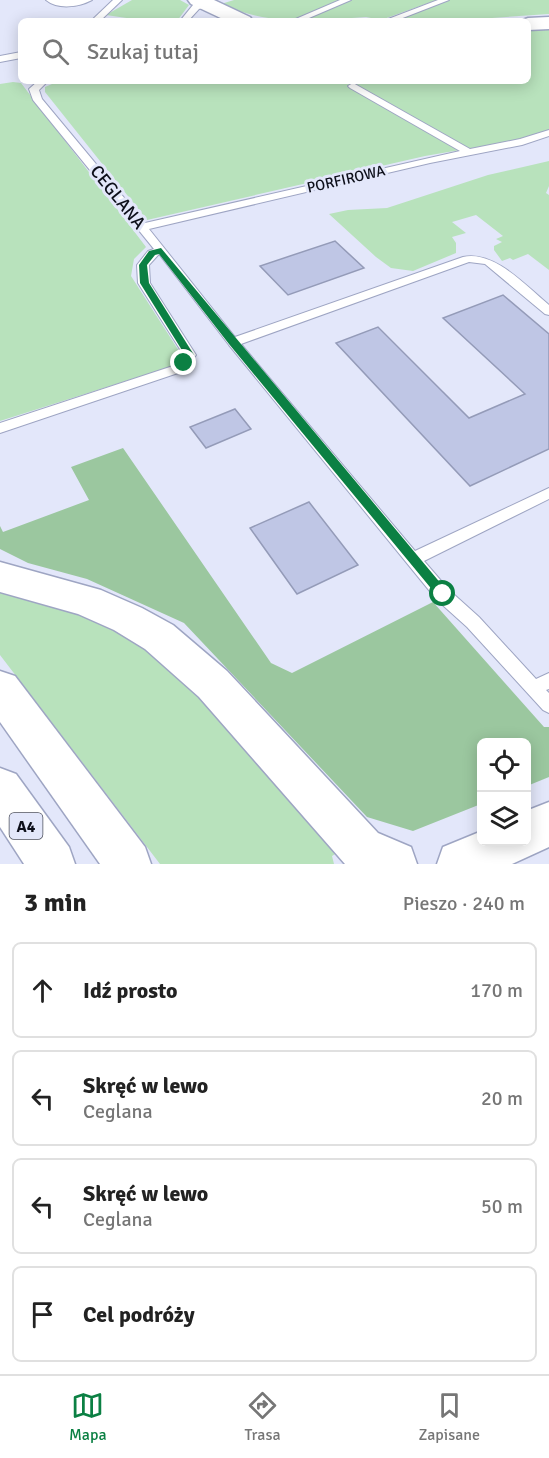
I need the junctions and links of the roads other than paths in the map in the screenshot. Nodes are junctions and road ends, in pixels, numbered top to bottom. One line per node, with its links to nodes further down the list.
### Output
1 (50, 0): 2 (lane)
2 (88, 0)
3 (118, 0): 7 (lane)
4 (347, 0): 10 (lane)
5 (445, 0): 11 (lane)
6 (201, 2): 8 (lane); 9 (main road)
7 (98, 18)
8 (187, 18)
9 (236, 18)
10 (302, 18)
11 (395, 18)
12 (549, 23): 13 (main road)
13 (531, 24)
14 (18, 56): 15 (lane)
15 (0, 59)
16 (40, 84): 20 (lane, CEGLANA)
17 (353, 86): 19 (lane)
18 (549, 133): 19 (lane, PORFIROWA)
19 (468, 152): 20 (lane, PORFIROWA)
20 (143, 227): 21 (lane, CEGLANA)
21 (161, 250): 23 (lane, CEGLANA); 24 (lane)
22 (549, 311): 23 (lane)
23 (232, 342): 26 (lane, CEGLANA)
24 (0, 428)
25 (549, 493): 26 (lane)
26 (413, 559): 28 (lane, CEGLANA)
27 (0, 577): 35 (main road)
28 (542, 684): 30 (lane, CEGLANA)
29 (0, 689): 37 (main road)
30 (549, 705)
31 (0, 789): 36 (main road, A4)
32 (549, 824): 33 (main road)
33 (531, 832)
34 (500, 846): 38 (main road)
35 (372, 859)
36 (52, 864)
37 (128, 864)
38 (460, 864)

